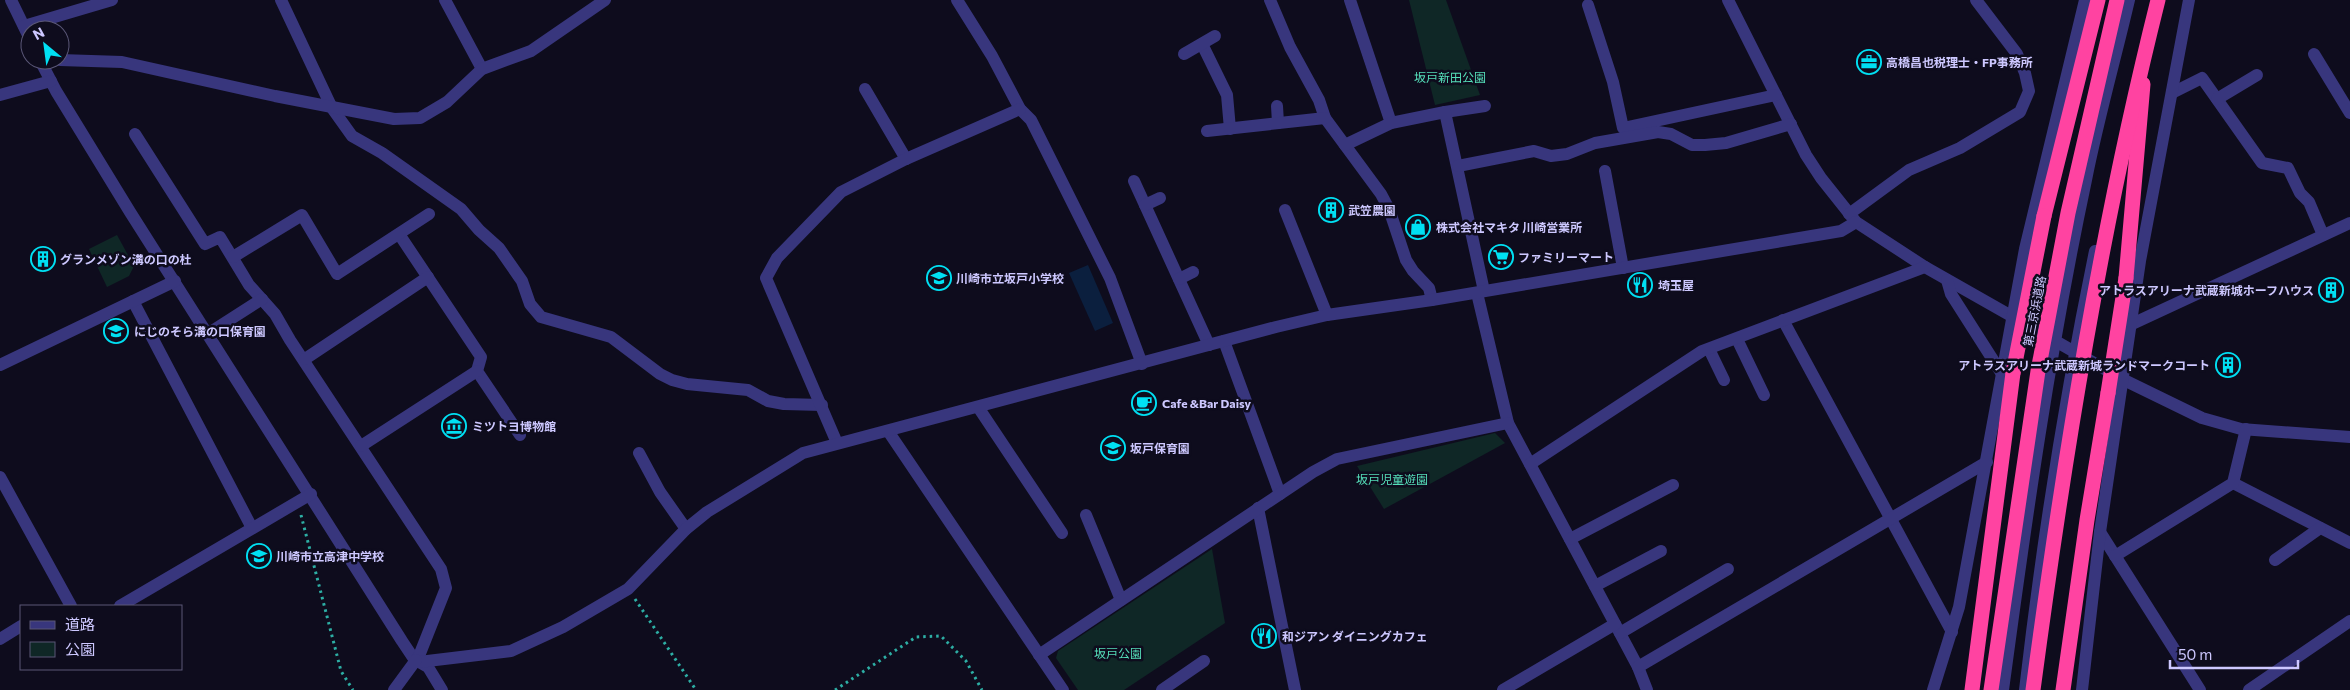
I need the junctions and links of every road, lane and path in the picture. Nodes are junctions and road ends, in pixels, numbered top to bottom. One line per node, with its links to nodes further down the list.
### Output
1 (11, 0): 19 (street)
2 (112, 0): 20 (street)
3 (281, 0): 38 (street)
4 (445, 0): 27 (street)
5 (605, 0): 27 (street)
6 (957, 0): 39 (street)
7 (1270, 0): 42 (street)
8 (1350, 0): 44 (street)
9 (1728, 0): 34 (street)
10 (1976, 0): 58 (street)
11 (2086, 0): 75 (street)
12 (2098, 0): 151 (highway, bridge)
13 (2117, 0): 152 (highway, 第三京浜道路, bridge)
14 (2129, 0): 81 (street)
15 (2152, 0): 84 (street)
16 (2158, 0): 23 (highway, bridge)
17 (2189, 0): 32 (street)
18 (1588, 5): 34 (street)
19 (21, 20)
20 (44, 20)
21 (1215, 36): 22 (street)
22 (1202, 44): 24 (street); 46 (street)
23 (2146, 48): 155 (highway, bridge); 156 (highway, bridge)
24 (1184, 54)
25 (2314, 54): 41 (street)
26 (70, 60): 38 (street)
27 (482, 69): 38 (street)
28 (45, 70): 30 (street)
29 (2257, 75): 35 (street)
30 (53, 86): 33 (street); 69 (street)
31 (865, 89): 50 (street)
32 (2172, 93): 35 (street); 77 (street)
33 (0, 95)
34 (1776, 95): 45 (street)
35 (2217, 99): 61 (street)
36 (1276, 106): 43 (street)
37 (1486, 106): 40 (street)
38 (332, 108): 93 (street)
39 (1020, 109): 50 (street); 86 (street)
40 (1445, 112): 44 (street); 51 (street)
41 (2350, 113)
42 (1325, 118): 43 (street); 49 (street)
43 (1278, 123): 46 (street)
44 (1391, 123): 49 (street)
45 (1791, 124): 51 (street); 58 (street)
46 (1230, 129): 47 (street)
47 (1207, 131)
48 (135, 134): 62 (street)
49 (1345, 145): 73 (street)
50 (906, 159): 93 (street)
51 (1458, 166): 70 (street)
52 (1605, 171): 64 (street)
53 (1134, 181): 55 (street)
54 (1160, 198): 55 (street)
55 (1145, 205): 67 (street)
56 (1286, 210): 74 (street)
57 (429, 214): 60 (street)
58 (1853, 218): 63 (street); 64 (street)
59 (2350, 223): 61 (street)
60 (399, 234): 62 (street); 66 (street)
61 (2323, 235): 77 (street)
62 (233, 256): 71 (street)
63 (1925, 267): 68 (street); 76 (street)
64 (1623, 268): 70 (street)
65 (1193, 272): 67 (street)
66 (428, 277): 85 (street); 88 (street)
67 (1178, 279): 82 (street)
68 (1947, 280): 75 (street); 89 (street)
69 (175, 281): 72 (street); 78 (street)
70 (1480, 292): 73 (street); 95 (street)
71 (262, 299): 78 (street); 85 (street)
72 (133, 300): 87 (street); 114 (street)
73 (1432, 300): 74 (street)
74 (1327, 316): 80 (street)
75 (2012, 317): 81 (street); 89 (street)
76 (1783, 320): 79 (street); 113 (street)
77 (2132, 324): 91 (street)
78 (209, 333): 108 (street)
79 (1737, 339): 83 (street); 92 (street)
80 (1224, 341): 82 (street); 109 (street)
81 (2054, 342): 84 (street); 153 (street)
82 (1209, 345): 86 (street)
83 (1709, 349): 90 (street); 104 (street)
84 (2074, 354): 91 (street); 154 (street)
85 (305, 359): 101 (street)
86 (1142, 364): 94 (street)
87 (0, 365)
88 (477, 371): 98 (street); 101 (street)
89 (2002, 374): 103 (street)
90 (1724, 380)
91 (2124, 380): 96 (street); 117 (street)
92 (1764, 395)
93 (822, 405): 100 (street)
94 (978, 407): 97 (street); 118 (street)
95 (1508, 423): 104 (street); 109 (street)
96 (2246, 430): 99 (street); 106 (street)
97 (888, 431): 100 (street); 135 (street)
98 (520, 435)
99 (2350, 437)
100 (837, 443): 116 (street)
101 (360, 446): 136 (street)
102 (639, 453): 116 (street)
103 (1987, 462): 113 (street); 133 (street)
104 (1530, 464): 119 (street)
105 (0, 477): 128 (street)
106 (2233, 483): 115 (street); 122 (street)
107 (1673, 485): 119 (street)
108 (311, 494): 110 (street); 136 (street)
109 (1280, 494): 111 (street)
110 (298, 502): 114 (street); 139 (path)
111 (1258, 508): 127 (street); 147 (street)
112 (1086, 515): 127 (street)
113 (1891, 518): 133 (street); 138 (street)
114 (252, 528): 129 (street)
115 (2320, 528): 120 (street); 123 (street)
116 (686, 530): 126 (street)
117 (2100, 532): 122 (street); 157 (street)
118 (1062, 533)
119 (1570, 540): 125 (street)
120 (2350, 543)
121 (1661, 551): 125 (street)
122 (2115, 556): 158 (street)
123 (2275, 560)
124 (1728, 569): 132 (street)
125 (1595, 586): 132 (street)
126 (628, 589): 136 (street); 142 (path)
127 (1122, 600): 135 (street)
128 (69, 603)
129 (122, 605)
130 (2350, 621): 159 (street)
131 (20, 627): 134 (street)
132 (1618, 628): 138 (street); 148 (street)
133 (1952, 632): 150 (street)
134 (0, 639)
135 (1039, 655): 145 (street)
136 (417, 661): 140 (street); 141 (street)
137 (1204, 662): 146 (street)
138 (1638, 667): 149 (street)
139 (352, 690)
140 (394, 690)
141 (442, 690)
142 (696, 690)
143 (835, 690): 144 (path)
144 (982, 690)
145 (1063, 690)
146 (1162, 690)
147 (1295, 690)
148 (1503, 690)
149 (1646, 690)
150 (1933, 690)
151 (1972, 690)
152 (1991, 690)
153 (2003, 690)
154 (2025, 690)
155 (2033, 690)
156 (2063, 690)
157 (2082, 690)
158 (2200, 690)
159 (2249, 690)

